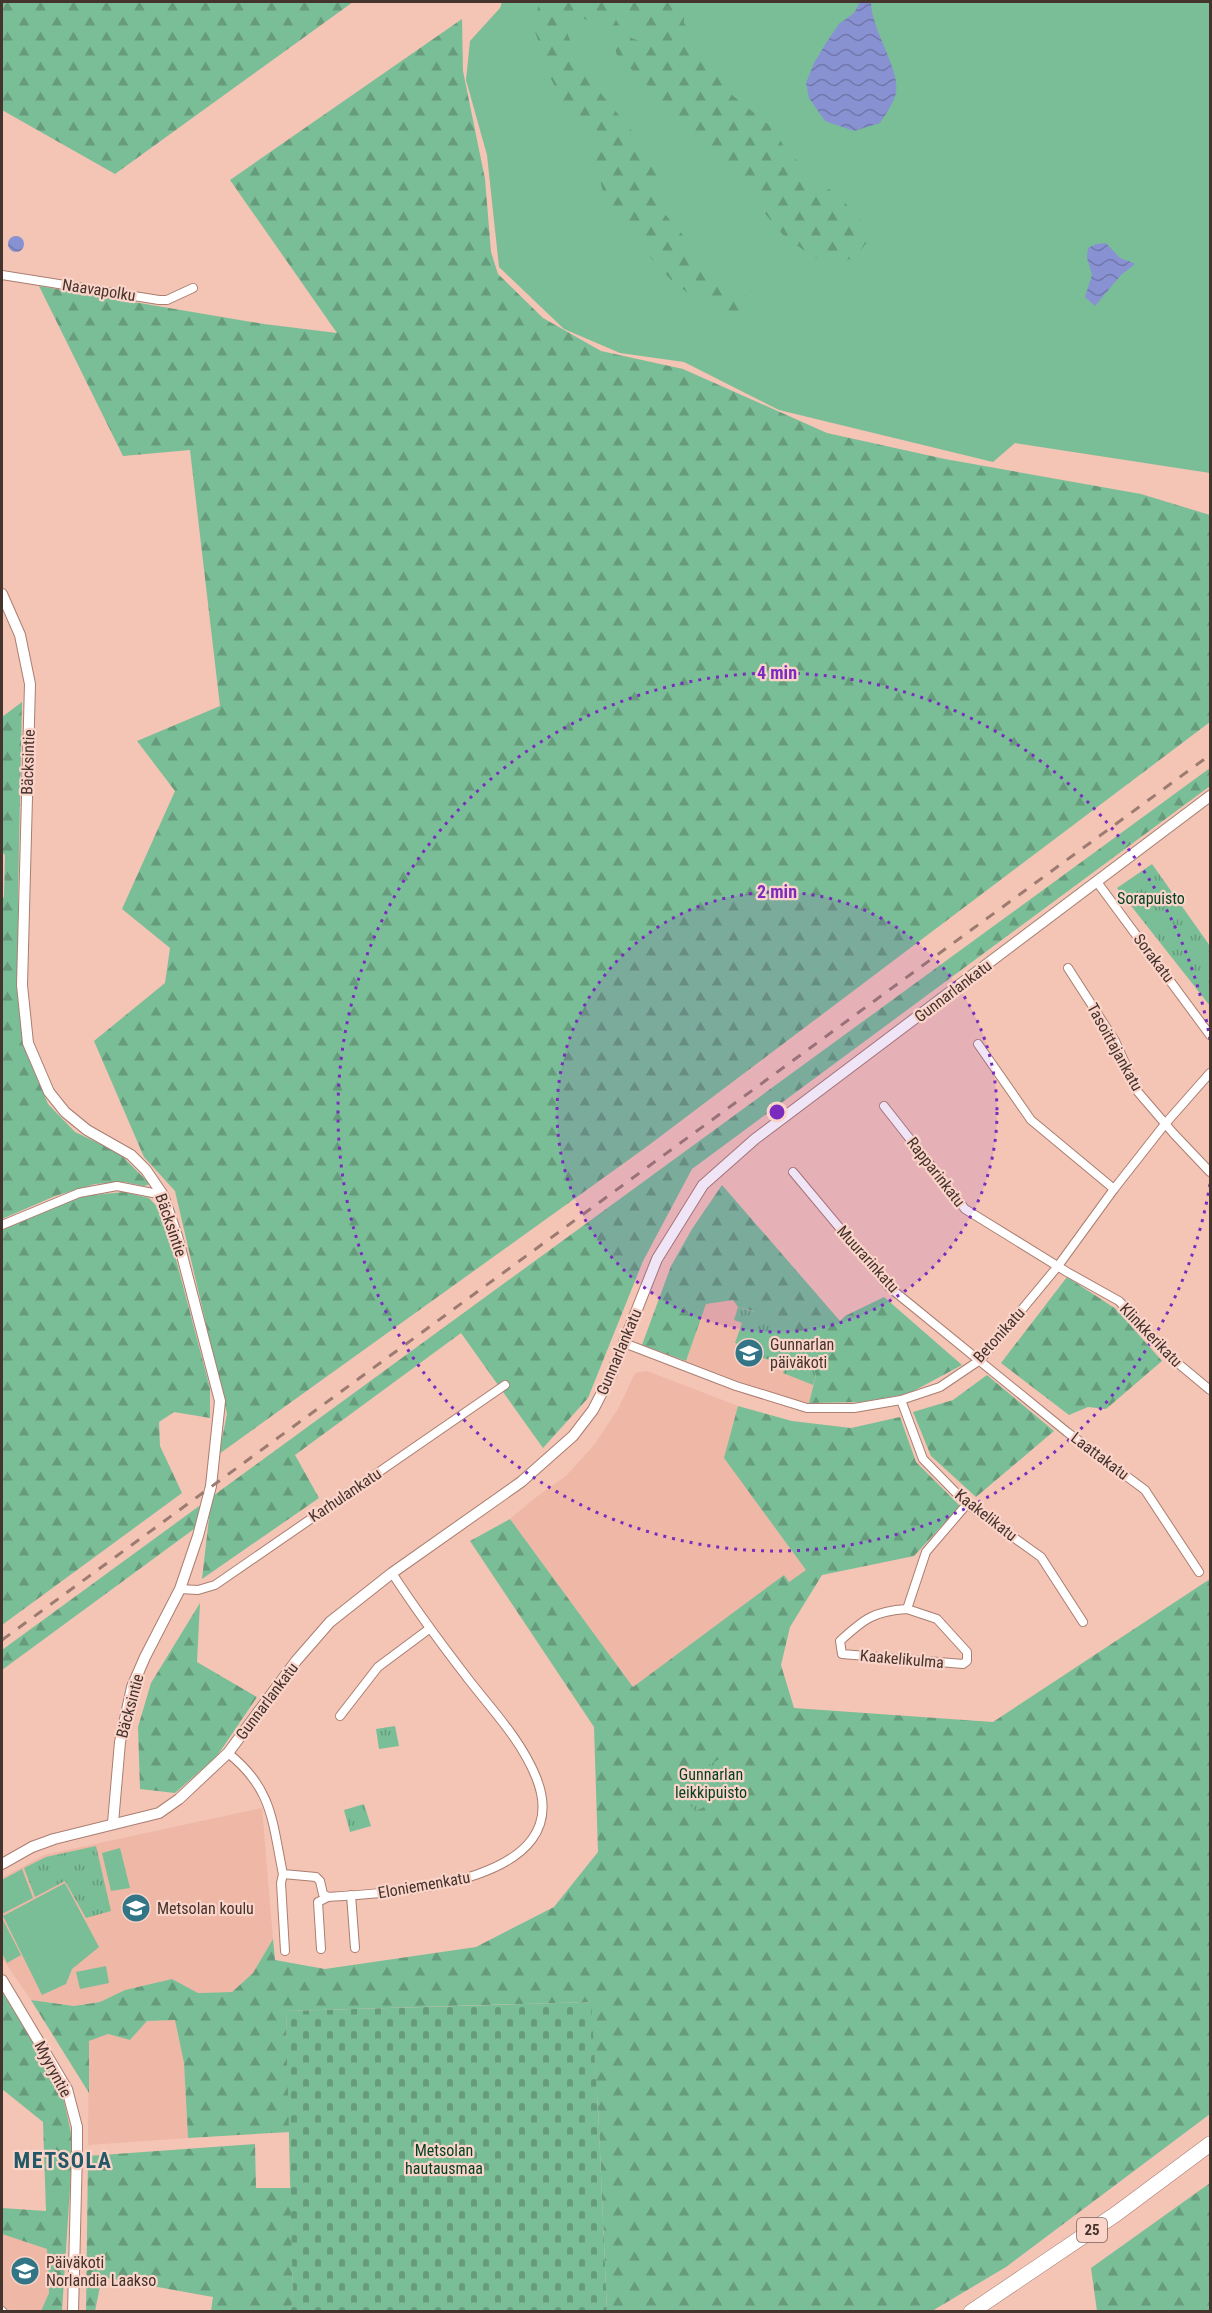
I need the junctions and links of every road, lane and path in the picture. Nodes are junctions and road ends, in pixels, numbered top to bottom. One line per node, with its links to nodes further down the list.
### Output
1 (2, 275): 2 (street, Naavapolku)
2 (193, 288)
3 (2, 594): 15 (street, Bäcksintie)
4 (1210, 796): 5 (street, Gunnarlankatu)
5 (1097, 882): 7 (street, Sorakatu); 18 (street, Gunnarlankatu)
6 (1068, 968): 11 (street, Tasoittajankatu)
7 (1210, 1035)
8 (978, 1044): 14 (street)
9 (1210, 1072): 11 (street, Betonikatu)
10 (884, 1106): 17 (street, Rapparinkatu)
11 (1165, 1124): 13 (street, Tasoittajankatu); 14 (street, Betonikatu)
12 (793, 1172): 19 (street, Muurarinkatu)
13 (1210, 1172)
14 (1114, 1189): 17 (street, Betonikatu)
15 (163, 1195): 16 (street); 26 (street, Bäcksintie)
16 (2, 1225)
17 (1058, 1266): 19 (street, Betonikatu); 21 (street, Klinkkerikatu)
18 (624, 1343): 22 (street, Betonikatu); 25 (street, Gunnarlankatu)
19 (980, 1360): 22 (street, Betonikatu); 24 (street, Laattakatu)
20 (505, 1385): 26 (street, Karhulankatu)
21 (1210, 1390)
22 (901, 1400): 23 (street, Kaakelikatu)
23 (967, 1504): 27 (street); 28 (street, Kaakelikatu)
24 (1199, 1572)
25 (392, 1573): 29 (street, Eloniemenkatu); 31 (street, Gunnarlankatu)
26 (180, 1589): 32 (street, Bäcksintie)
27 (907, 1609): 27 (street, Kaakelikulma)
28 (1083, 1622)
29 (429, 1629): 30 (street); 35 (street, Eloniemenkatu)
30 (340, 1716)
31 (228, 1753): 32 (street, Gunnarlankatu); 34 (street)
32 (113, 1823): 33 (street, Gunnarlankatu)
33 (2, 1864)
34 (283, 1874): 36 (street); 39 (street)
35 (351, 1895): 36 (street, Eloniemenkatu); 37 (street)
36 (328, 1897): 38 (street)
37 (355, 1948)
38 (321, 1949)
39 (285, 1951)
40 (2, 1980): 42 (street, Myyryntie)
41 (1210, 2145): 43 (highway, 25)
42 (73, 2312)
43 (971, 2312)

